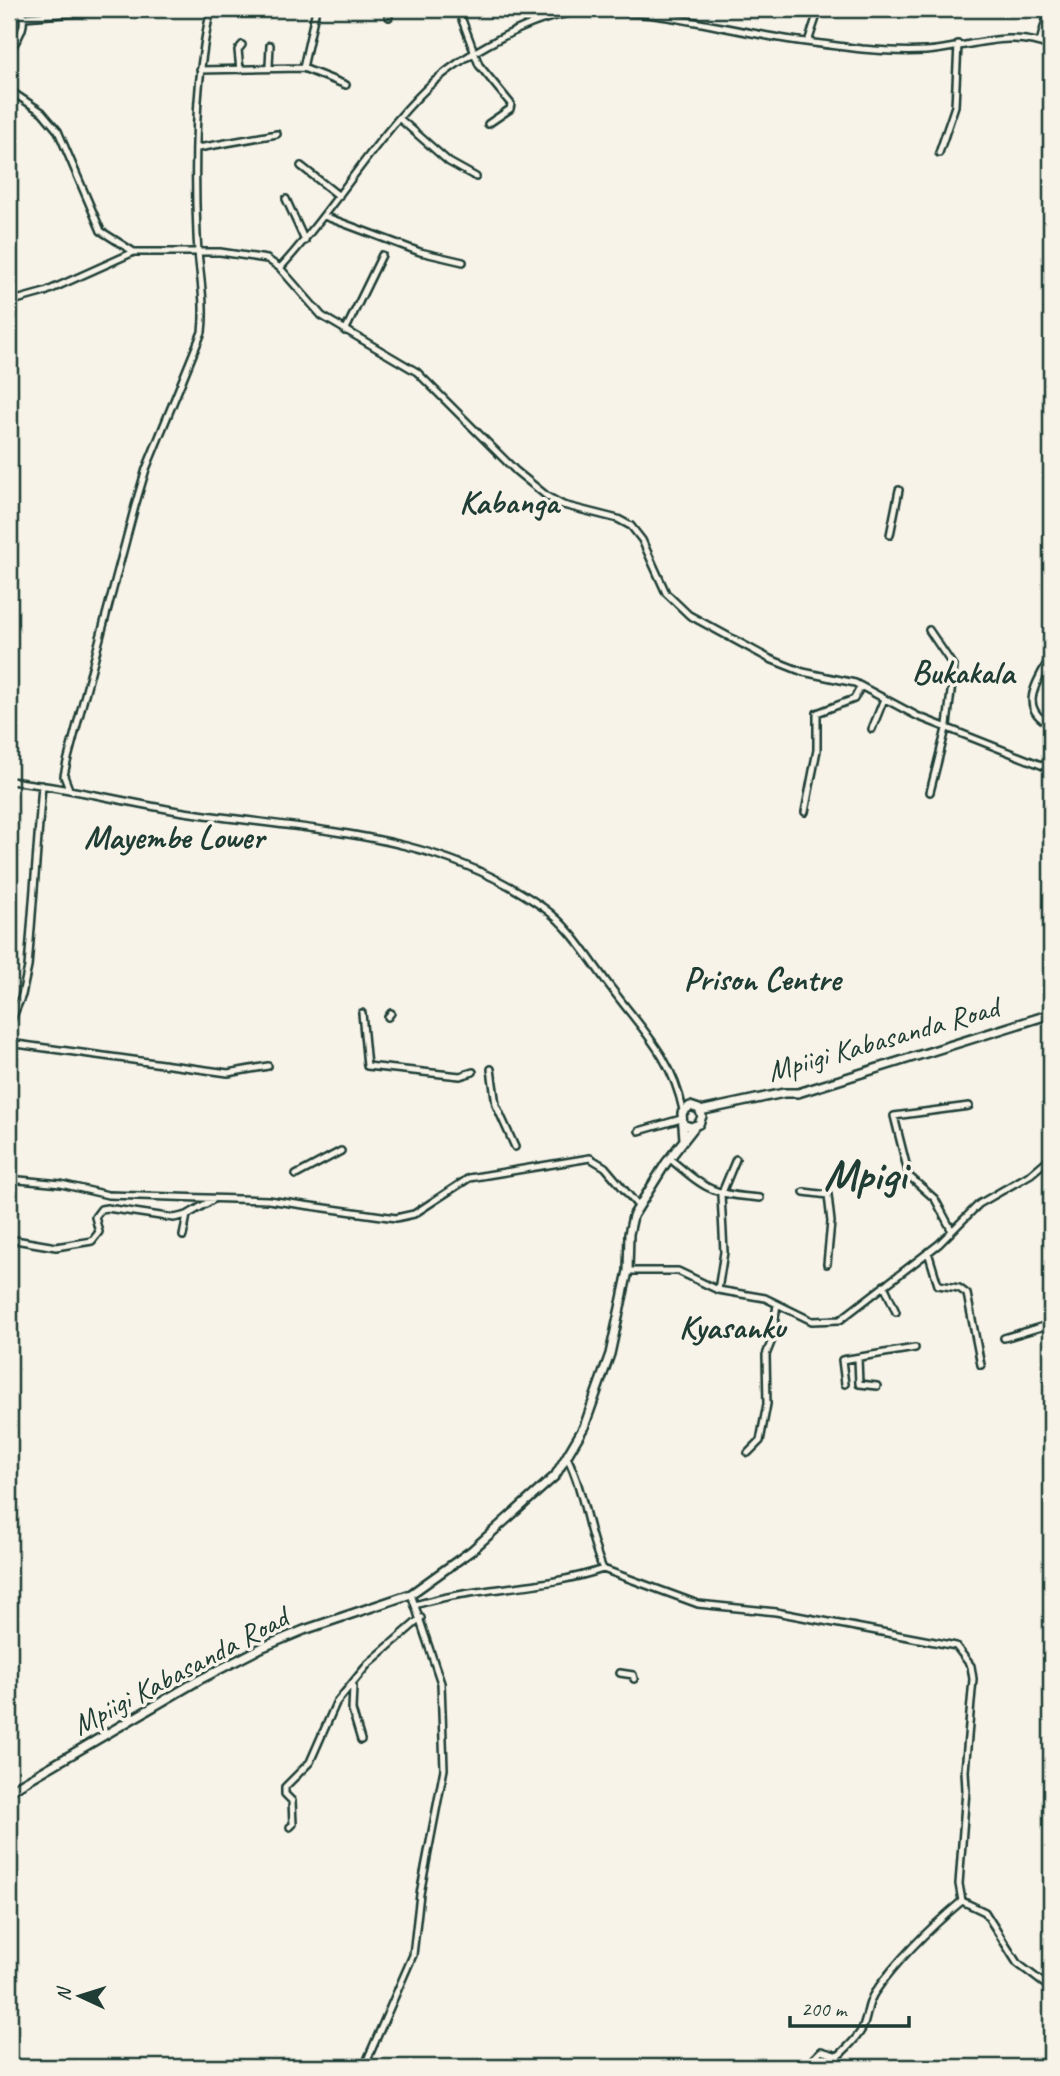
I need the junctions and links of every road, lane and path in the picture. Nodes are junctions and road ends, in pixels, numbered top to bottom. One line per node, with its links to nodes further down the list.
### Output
1 (20, 9): 9 (street)
2 (127, 9): 9 (street)
3 (211, 9): 21 (street)
4 (316, 9): 20 (street)
5 (385, 9): 10 (street)
6 (458, 9): 18 (street)
7 (819, 9): 11 (street)
8 (1049, 9): 12 (street)
9 (24, 17): 17 (street)
10 (389, 17)
11 (808, 42): 13 (street); 18 (street)
12 (1040, 42): 13 (street); 16 (street)
13 (958, 44): 29 (street)
14 (242, 45): 22 (street)
15 (270, 45): 19 (street)
16 (1051, 47)
17 (9, 52)
18 (474, 55): 25 (street); 26 (street)
19 (269, 66): 20 (street); 22 (street)
20 (303, 68): 23 (street)
21 (200, 70): 22 (street); 28 (street)
22 (240, 70)
23 (346, 85)
24 (9, 90): 37 (street)
25 (400, 119): 31 (street); 32 (street)
26 (488, 124)
27 (277, 134): 28 (street)
28 (198, 148): 36 (street)
29 (939, 153)
30 (302, 166): 32 (street)
31 (476, 177)
32 (339, 196): 34 (street)
33 (286, 199): 35 (street)
34 (324, 216): 35 (street); 40 (street)
35 (305, 241): 42 (street)
36 (199, 252): 37 (street); 42 (street); 57 (street)
37 (134, 253): 39 (street)
38 (382, 255): 44 (street)
39 (127, 256): 41 (street); 43 (street)
40 (463, 262)
41 (127, 266)
42 (280, 268): 44 (street)
43 (9, 302)
44 (345, 331): 49 (street)
45 (899, 490): 46 (street)
46 (890, 535)
47 (929, 630): 52 (street)
48 (1051, 654): 51 (street)
49 (861, 686): 50 (street); 59 (street)
50 (884, 699): 52 (street); 53 (street)
51 (1051, 725)
52 (945, 728): 54 (street); 58 (street)
53 (872, 729)
54 (1051, 769)
55 (9, 781): 56 (street)
56 (41, 785): 57 (street); 62 (street)
57 (68, 789): 64 (street)
58 (930, 792)
59 (805, 812)
60 (362, 1013): 68 (street)
61 (1051, 1014): 71 (main road, Mpiigi Kabasanda Road)
62 (9, 1026)
63 (659, 1032): 64 (street)
64 (651, 1038): 70 (street)
65 (9, 1043): 66 (street)
66 (268, 1066)
67 (491, 1069): 77 (street)
68 (473, 1072)
69 (968, 1106): 90 (street)
70 (687, 1108): 72 (main road); 73 (main road)
71 (727, 1108): 72 (main road, Mpiigi Kabasanda Road); 74 (main road, Mpiigi Kabasanda Road)
72 (700, 1111): 74 (main road)
73 (683, 1122): 74 (main road); 75 (street); 76 (main road)
74 (697, 1125): 76 (main road, Mpiigi Kabasanda Road)
75 (639, 1131)
76 (684, 1139): 80 (main road, Mpiigi Kabasanda Road)
77 (514, 1146)
78 (341, 1151): 82 (street)
79 (1051, 1157): 90 (street)
80 (669, 1158): 85 (street); 88 (main road, Mpiigi Kabasanda Road)
81 (736, 1159): 85 (street)
82 (296, 1175)
83 (9, 1179): 87 (street)
84 (804, 1192): 94 (street)
85 (721, 1195): 86 (street); 97 (street)
86 (760, 1198)
87 (215, 1199): 88 (street); 89 (street)
88 (638, 1206): 95 (main road, Mpiigi Kabasanda Road)
89 (187, 1215): 91 (street); 92 (street)
90 (952, 1231): 93 (street)
91 (183, 1236)
92 (9, 1239)
93 (928, 1252): 96 (street); 104 (street)
94 (827, 1264)
95 (628, 1271): 97 (street); 108 (main road, Mpiigi Kabasanda Road)
96 (884, 1285): 98 (street); 99 (street)
97 (718, 1290): 98 (street)
98 (777, 1304): 107 (street)
99 (896, 1312)
100 (1051, 1324): 101 (street)
101 (1004, 1338)
102 (915, 1348): 103 (street)
103 (858, 1357): 105 (street); 106 (street)
104 (981, 1365)
105 (845, 1384)
106 (877, 1386)
107 (748, 1453)
108 (567, 1457): 109 (street); 110 (main road, Mpiigi Kabasanda Road)
109 (603, 1569): 111 (street); 119 (street)
110 (411, 1594): 111 (street); 117 (main road, Mpiigi Kabasanda Road)
111 (415, 1605): 112 (street)
112 (421, 1618): 115 (street); 121 (street)
113 (620, 1672): 114 (street)
114 (634, 1679)
115 (353, 1686): 116 (street); 118 (street)
116 (361, 1740)
117 (9, 1791)
118 (290, 1827)
119 (962, 1901): 120 (street); 122 (street)
120 (1051, 1989)
121 (364, 2067)
122 (805, 2067)

